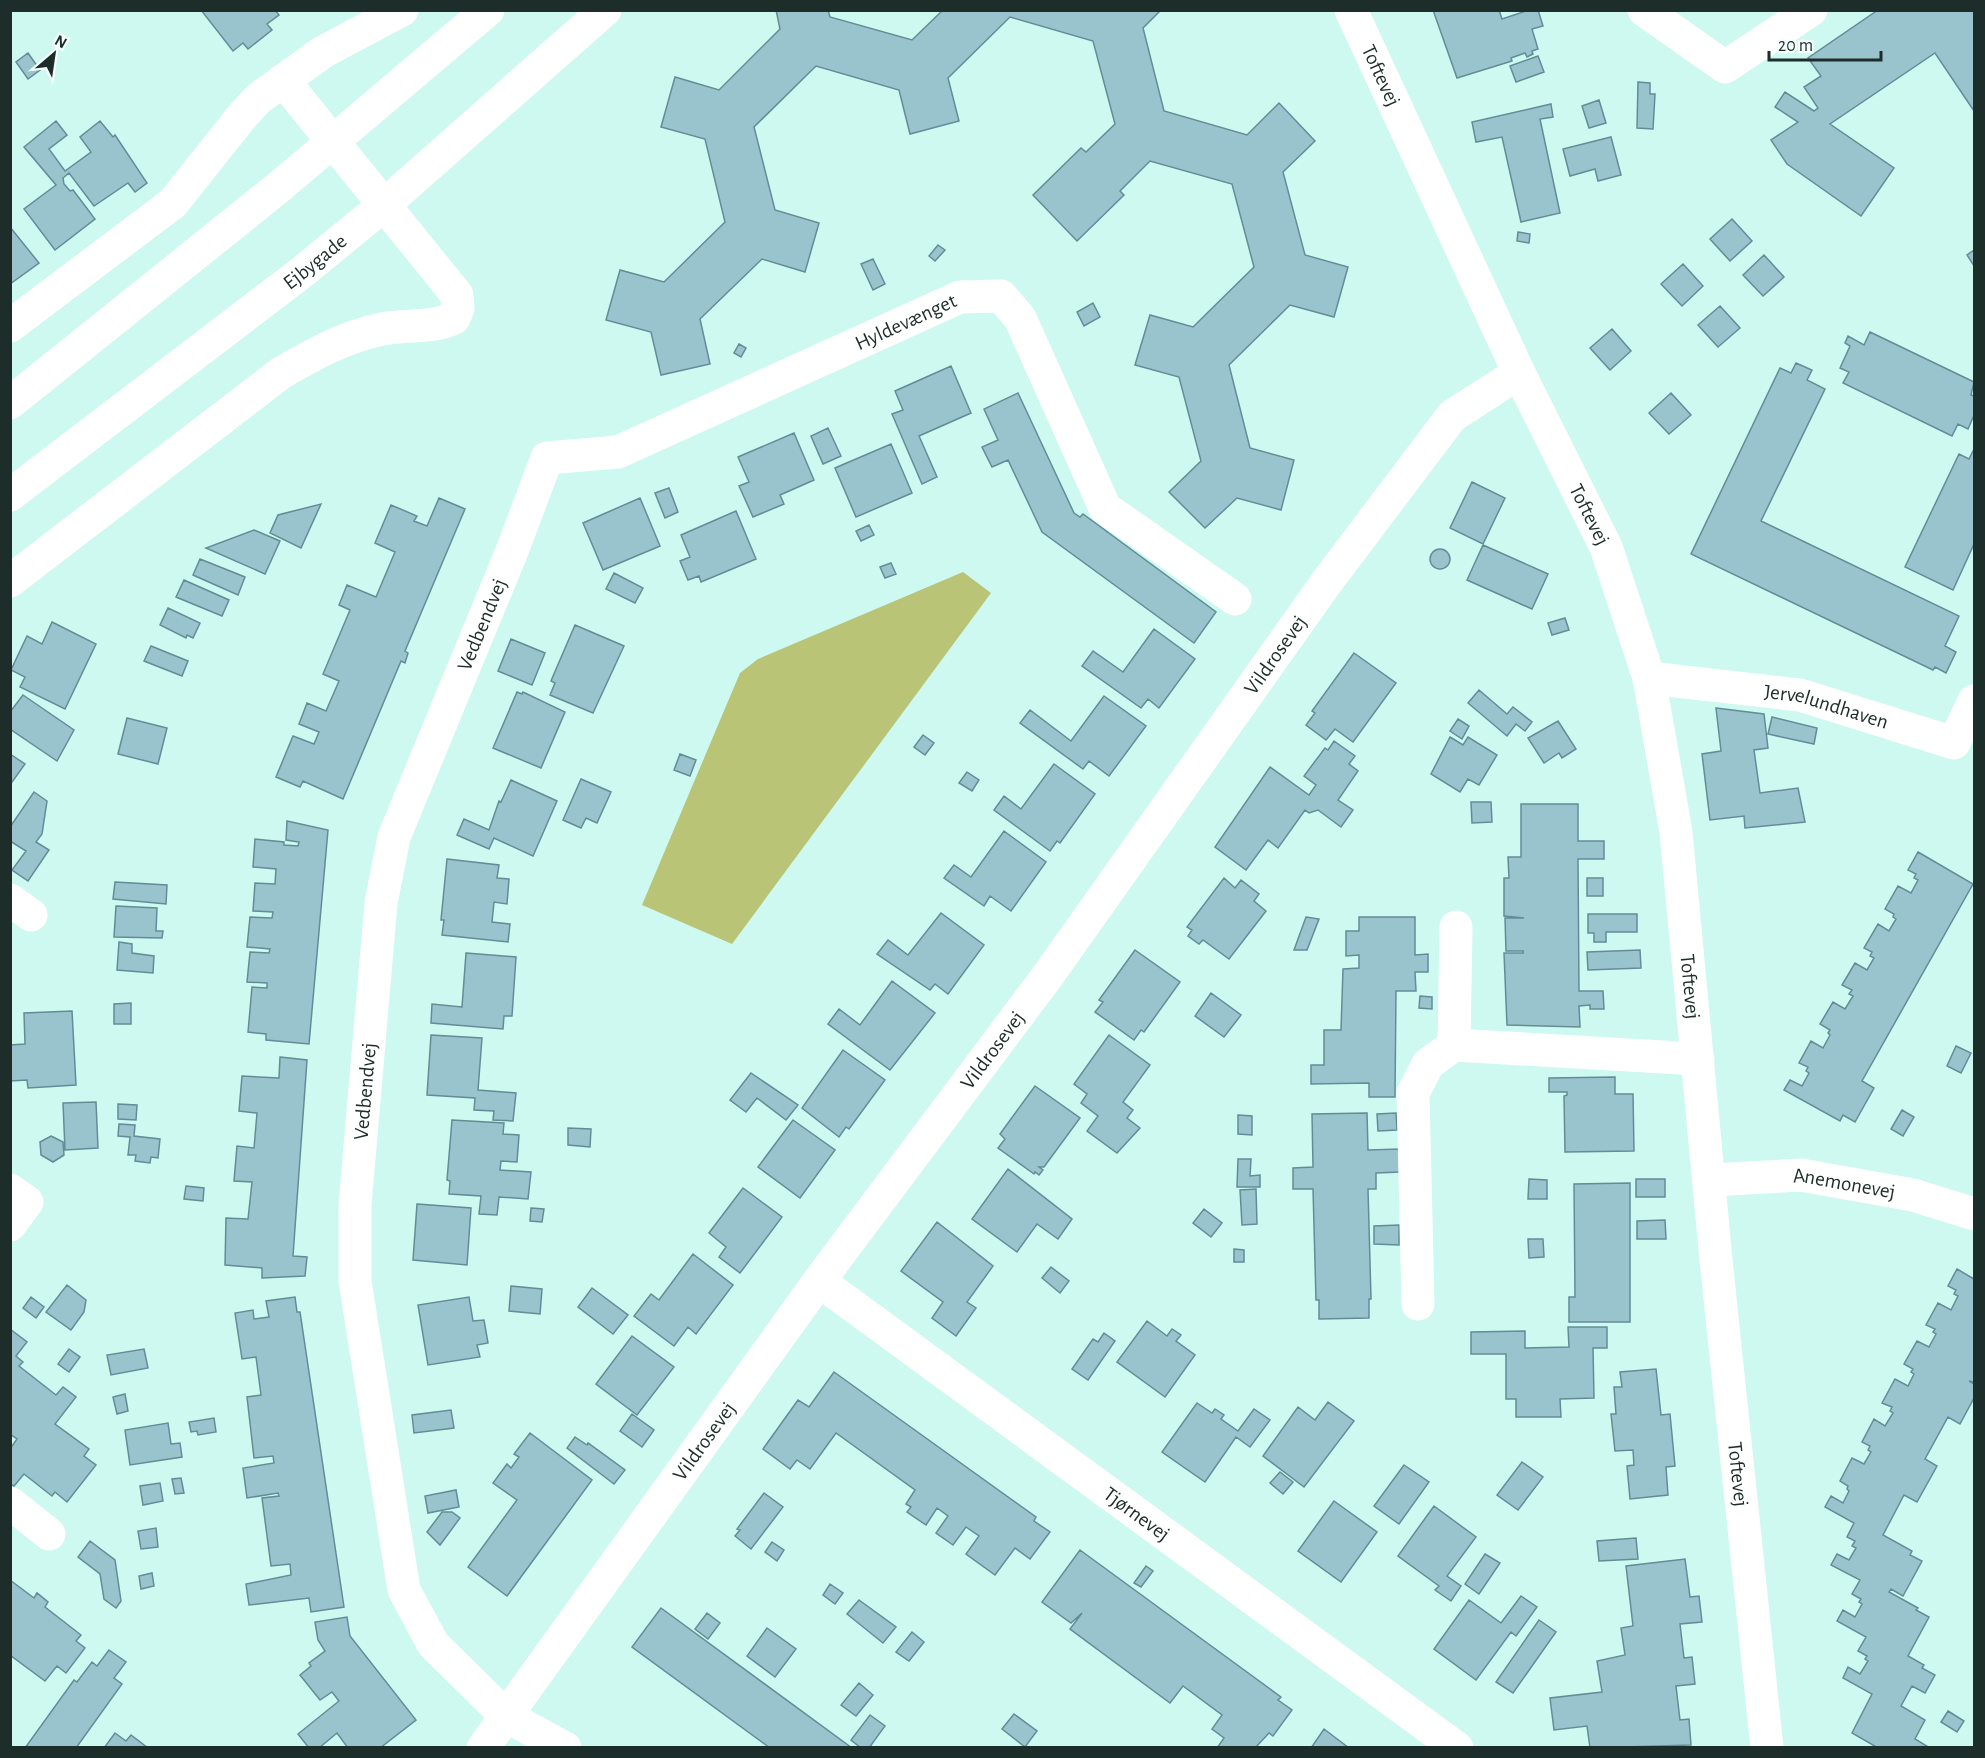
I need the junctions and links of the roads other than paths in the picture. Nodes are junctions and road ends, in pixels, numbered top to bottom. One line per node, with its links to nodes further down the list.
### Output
1 (402, 10): 7 (street)
2 (488, 10): 8 (street)
3 (605, 10): 9 (street, Ejbygade)
4 (1351, 10): 11 (street, Toftevej)
5 (1644, 10): 6 (street)
6 (1811, 10)
7 (283, 80): 8 (street); 10 (street)
8 (333, 142): 9 (street); 12 (street)
9 (384, 205): 14 (street, Ejbygade); 15 (street)
10 (10, 326)
11 (1519, 373): 17 (street, Toftevej); 26 (street, Vildrosevej)
12 (10, 403)
13 (547, 458): 16 (street, Hyldevænget); 30 (street, Vedbendvej)
14 (10, 495)
15 (10, 581)
16 (1235, 599)
17 (1649, 678): 18 (street, Jervelundhaven); 21 (street, Toftevej)
18 (1974, 700)
19 (1456, 927): 20 (street)
20 (1454, 1045): 21 (street); 27 (street)
21 (1698, 1059): 22 (street, Toftevej)
22 (1710, 1180): 24 (street, Anemonevej); 34 (street, Toftevej)
23 (10, 1190): 25 (street)
24 (1974, 1214)
25 (10, 1225)
26 (819, 1281): 30 (street, Vildrosevej); 33 (street, Tjørnevej)
27 (1418, 1304)
28 (10, 1503): 29 (street)
29 (49, 1533)
30 (506, 1716): 31 (street, Vildrosevej); 32 (street, Vedbendvej)
31 (483, 1748)
32 (565, 1748)
33 (1457, 1748)
34 (1767, 1748)

